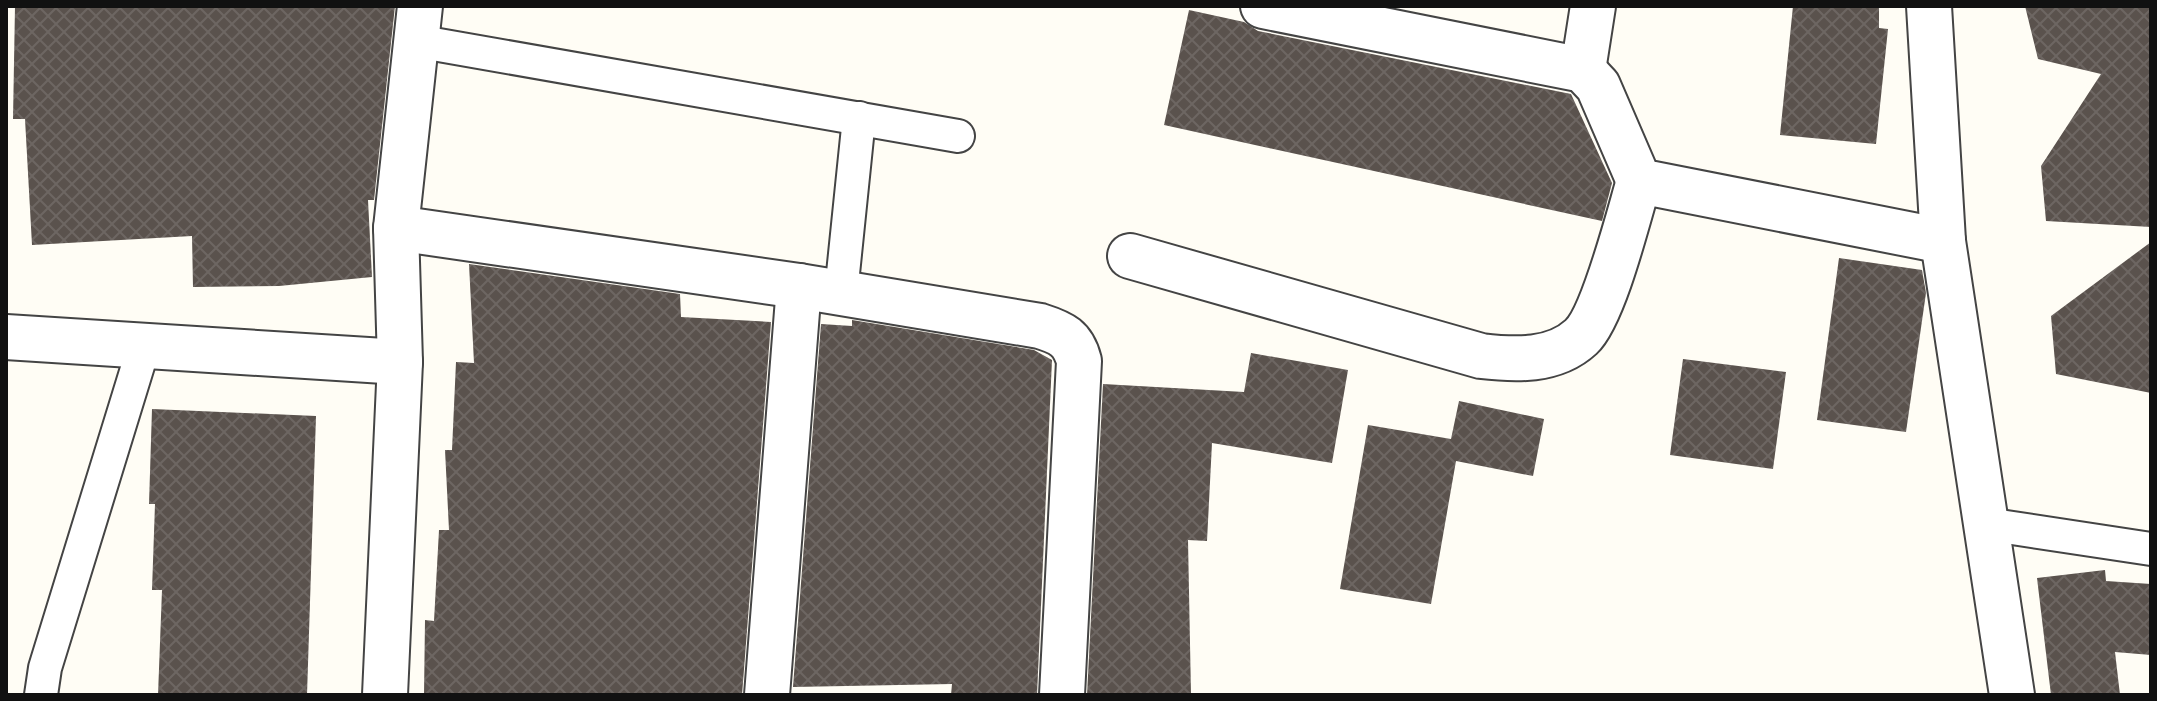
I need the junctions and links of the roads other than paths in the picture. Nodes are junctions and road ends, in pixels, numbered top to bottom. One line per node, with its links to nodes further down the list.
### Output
1 (1263, 6): 5 (street)
2 (1593, 6): 5 (street)
3 (1929, 6): 10 (street)
4 (418, 24): 6 (lane); 9 (street)
5 (1583, 70): 8 (street)
6 (859, 118): 7 (lane); 13 (lane)
7 (958, 136)
8 (1639, 181): 10 (street); 11 (street)
9 (396, 228): 12 (street); 16 (street)
10 (1943, 241): 17 (street)
11 (1130, 256)
12 (799, 286): 13 (street); 21 (street)
13 (841, 293): 22 (street)
14 (6, 337): 15 (street)
15 (144, 346): 16 (street); 19 (lane)
16 (400, 362): 20 (street)
17 (1986, 524): 18 (lane); 23 (street)
18 (2151, 549)
19 (41, 695)
20 (385, 695)
21 (767, 695)
22 (1062, 695)
23 (2012, 695)

